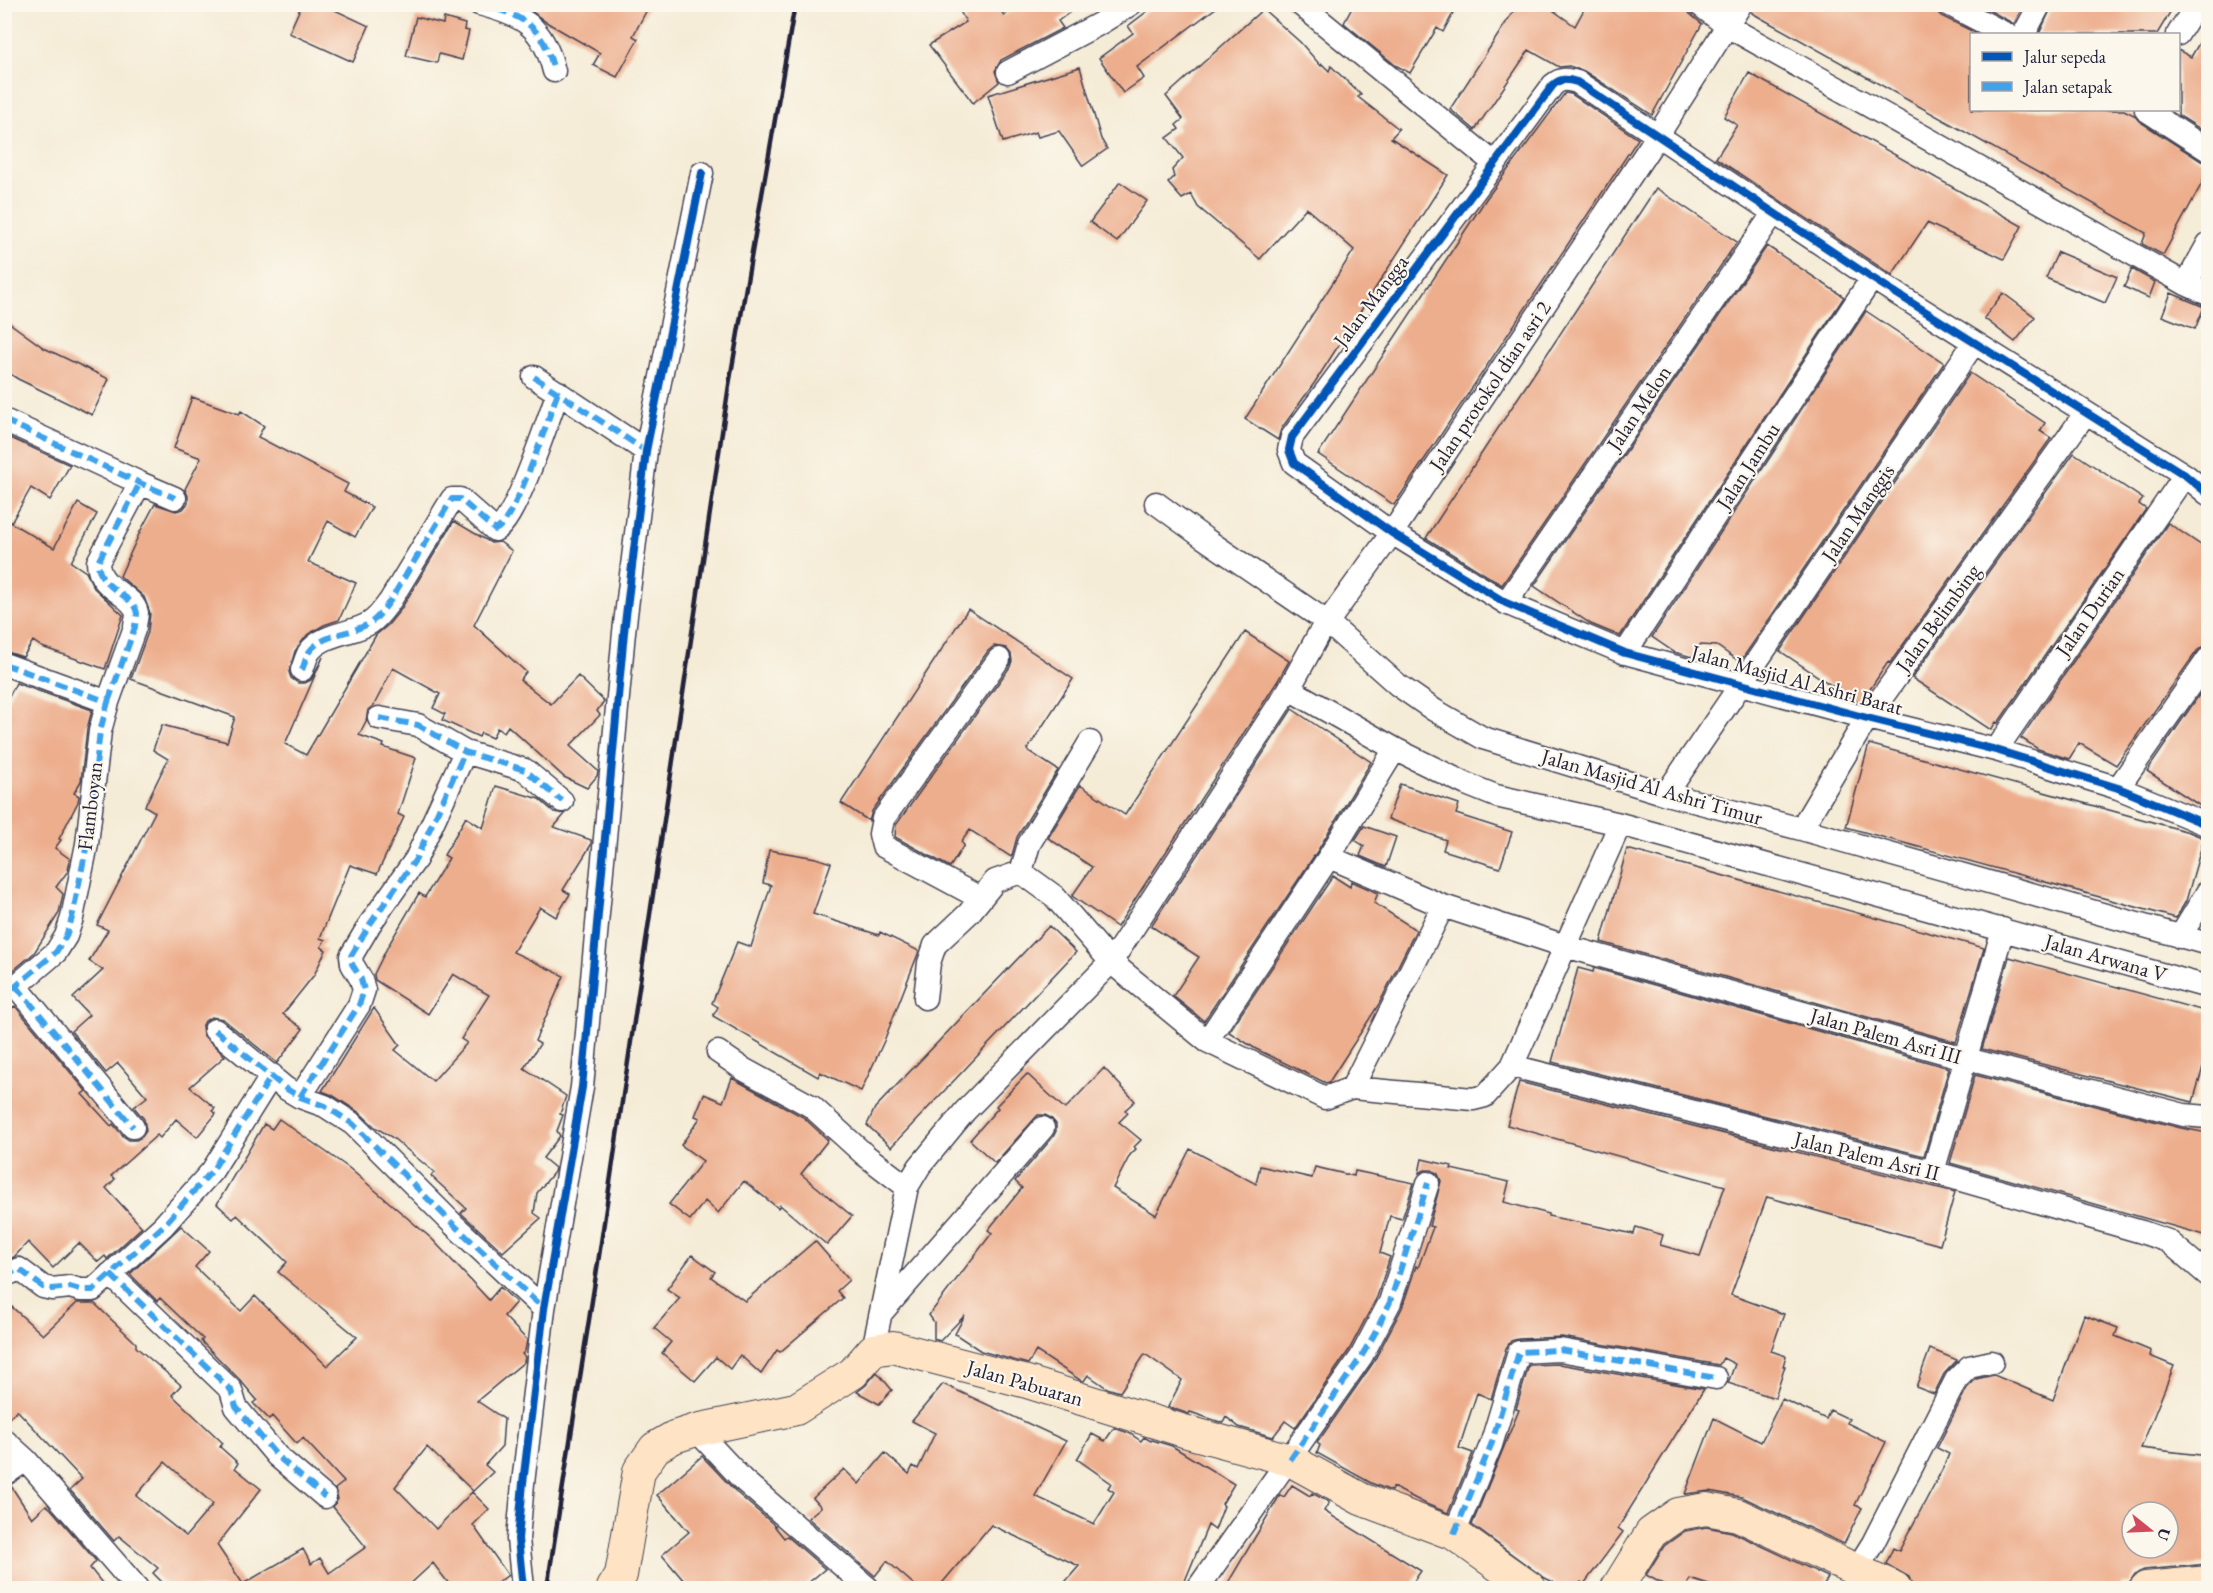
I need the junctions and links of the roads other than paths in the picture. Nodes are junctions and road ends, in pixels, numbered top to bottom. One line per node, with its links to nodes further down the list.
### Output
1 (479, 4): 9 (street)
2 (1131, 4): 15 (street)
3 (1300, 4): 19 (street)
4 (1699, 4): 10 (street)
5 (1741, 4): 10 (street, Jalan protokol dian asri 2)
6 (1948, 4): 11 (street)
7 (2040, 4): 12 (street)
8 (2197, 4): 13 (street)
9 (507, 8): 14 (street)
10 (1727, 26): 17 (street, Jalan protokol dian asri 2); 24 (street)
11 (2004, 33)
12 (2025, 33)
13 (2179, 33)
14 (554, 71)
15 (1008, 72)
16 (2148, 111): 18 (street)
17 (1658, 135): 19 (street, Jalan Mangga); 21 (street); 38 (street, Jalan protokol dian asri 2)
18 (2208, 150)
19 (1495, 164): 32 (street, Jalan Mangga)
20 (702, 173): 31 (street)
21 (1773, 214): 23 (street); 39 (street, Jalan Melon)
22 (2208, 244): 24 (street)
23 (1872, 278): 26 (street); 41 (street, Jalan Jambu)
24 (2186, 284): 25 (street)
25 (2208, 294)
26 (1974, 343): 29 (street); 46 (street, Jalan Manggis)
27 (534, 377): 28 (street)
28 (558, 392): 31 (street); 45 (street)
29 (2085, 414): 33 (street); 50 (street, Jalan Belimbing)
30 (4, 420): 34 (street)
31 (646, 451): 91 (street)
32 (1294, 463): 38 (street, Jalan Masjid Al Ashri Barat)
33 (2185, 475): 35 (street); 53 (street, Jalan Durian)
34 (140, 483): 36 (street); 48 (street, Flamboyan)
35 (2208, 494)
36 (175, 498)
37 (1156, 503): 40 (street, Jalan Masjid Al Ashri Timur)
38 (1392, 533): 39 (street, Jalan Masjid Al Ashri Barat); 40 (street, Jalan protokol dian asri 2)
39 (1506, 603): 41 (street, Jalan Masjid Al Ashri Barat)
40 (1323, 628): 47 (street, Jalan protokol dian asri 2); 56 (street, Jalan Masjid Al Ashri Timur)
41 (1624, 653): 46 (street, Jalan Masjid Al Ashri Barat)
42 (999, 659): 64 (street)
43 (2208, 659): 55 (street)
44 (4, 663): 48 (street)
45 (302, 670)
46 (1743, 683): 50 (street, Jalan Masjid Al Ashri Barat); 56 (street, Jalan Manggis)
47 (1289, 689): 52 (street, Jalan Arwana V); 70 (street, Jalan protokol dian asri 2)
48 (108, 702): 71 (street, Flamboyan)
49 (379, 718): 54 (street)
50 (1867, 718): 53 (street, Jalan Masjid Al Ashri Barat); 60 (street, Jalan Belimbing)
51 (1090, 742): 62 (street)
52 (1395, 749): 58 (street, Jalan Arwana V); 61 (street)
53 (1996, 750): 55 (street, Jalan Masjid Al Ashri Barat)
54 (465, 752): 57 (street); 81 (street)
55 (2118, 788): 59 (street, Jalan Masjid Al Ashri Barat)
56 (1666, 794): 60 (street, Jalan Masjid Al Ashri Timur)
57 (562, 801)
58 (1620, 824): 66 (street, Jalan Arwana V); 69 (street)
59 (2208, 825)
60 (1801, 829): 67 (street, Jalan Masjid Al Ashri Timur)
61 (1329, 857): 65 (street, Jalan Palem Asri III); 75 (street)
62 (1021, 872): 64 (street); 70 (street)
63 (2208, 891): 67 (street)
64 (980, 898): 73 (street)
65 (1443, 906): 69 (street, Jalan Palem Asri III); 80 (street)
66 (2003, 929): 72 (street, Jalan Arwana V); 77 (street)
67 (2180, 937): 68 (street, Jalan Masjid Al Ashri Timur)
68 (2208, 944)
69 (1565, 946): 77 (street, Jalan Palem Asri III); 78 (street)
70 (1112, 962): 75 (street); 87 (street, Jalan protokol dian asri 2)
71 (8, 987): 83 (street)
72 (2208, 987)
73 (925, 998)
74 (215, 1030): 79 (street)
75 (1207, 1041): 80 (street)
76 (718, 1052): 87 (street)
77 (1967, 1059): 82 (street, Jalan Palem Asri III); 85 (street)
78 (1512, 1066): 80 (street); 85 (street, Jalan Palem Asri II)
79 (272, 1075): 81 (street); 88 (street)
80 (1352, 1088)
81 (300, 1097): 91 (street)
82 (2208, 1117)
83 (133, 1127)
84 (1043, 1128): 92 (street)
85 (1933, 1172): 89 (street, Jalan Palem Asri II)
86 (1428, 1183): 99 (street)
87 (907, 1187): 92 (street)
88 (110, 1275): 90 (street); 101 (street)
89 (2208, 1275)
90 (4, 1276)
91 (544, 1309): 106 (street)
92 (881, 1313): 93 (street)
93 (873, 1350): 96 (street); 99 (street, Jalan Pabuaran)
94 (1992, 1362): 103 (street)
95 (1716, 1378): 102 (street)
96 (696, 1430): 107 (street); 108 (street)
97 (4, 1440): 98 (street)
98 (26, 1460): 100 (street); 105 (street)
99 (1290, 1460): 102 (street, Jalan Pabuaran); 109 (street)
100 (4, 1475)
101 (325, 1497)
102 (1454, 1534): 110 (street, Jalan Pabuaran)
103 (1856, 1570): 111 (street); 112 (street)
104 (2208, 1582): 113 (street)
105 (137, 1588)
106 (523, 1588)
107 (613, 1588)
108 (868, 1588)
109 (1198, 1588)
110 (1530, 1588)
111 (1617, 1588)
112 (1895, 1588)
113 (2146, 1588)

